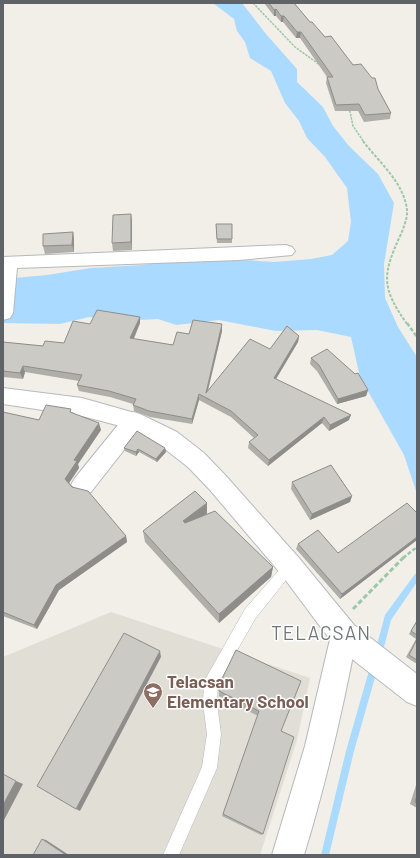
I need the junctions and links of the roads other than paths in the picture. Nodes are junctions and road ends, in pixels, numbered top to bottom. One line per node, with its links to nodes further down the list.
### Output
1 (286, 251): 2 (street)
2 (7, 264): 3 (street)
3 (3, 313)
4 (3, 396): 5 (street)
5 (134, 421): 6 (street); 7 (street)
6 (83, 485)
7 (290, 566): 8 (street); 10 (lane)
8 (345, 636): 9 (street); 11 (street)
9 (408, 685)
10 (171, 855)
11 (288, 855)

